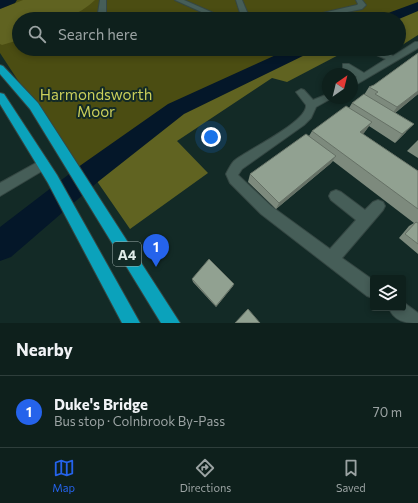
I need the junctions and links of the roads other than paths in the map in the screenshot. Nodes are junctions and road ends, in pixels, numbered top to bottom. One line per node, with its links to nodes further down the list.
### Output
1 (178, 0): 4 (lane)
2 (238, 0): 5 (lane)
3 (359, 0): 6 (lane)
4 (206, 12)
5 (243, 12)
6 (338, 12)
7 (418, 44): 8 (lane)
8 (406, 51)
9 (385, 56): 11 (lane)
10 (398, 56): 11 (lane)
11 (393, 59): 14 (lane)
12 (346, 66): 14 (lane)
13 (0, 68): 29 (highway, A4)
14 (364, 77): 15 (lane)
15 (358, 80)
16 (301, 92): 19 (lane)
17 (0, 96): 20 (highway, A4)
18 (322, 100): 19 (lane)
19 (311, 105): 25 (lane)
20 (43, 164): 21 (lane); 28 (highway, A4)
21 (0, 190)
22 (336, 196): 24 (lane)
23 (378, 206): 24 (lane)
24 (366, 219): 25 (lane)
25 (331, 259): 26 (lane)
26 (370, 288)
27 (401, 311): 30 (lane)
28 (131, 323)
29 (171, 323)
30 (418, 323)

